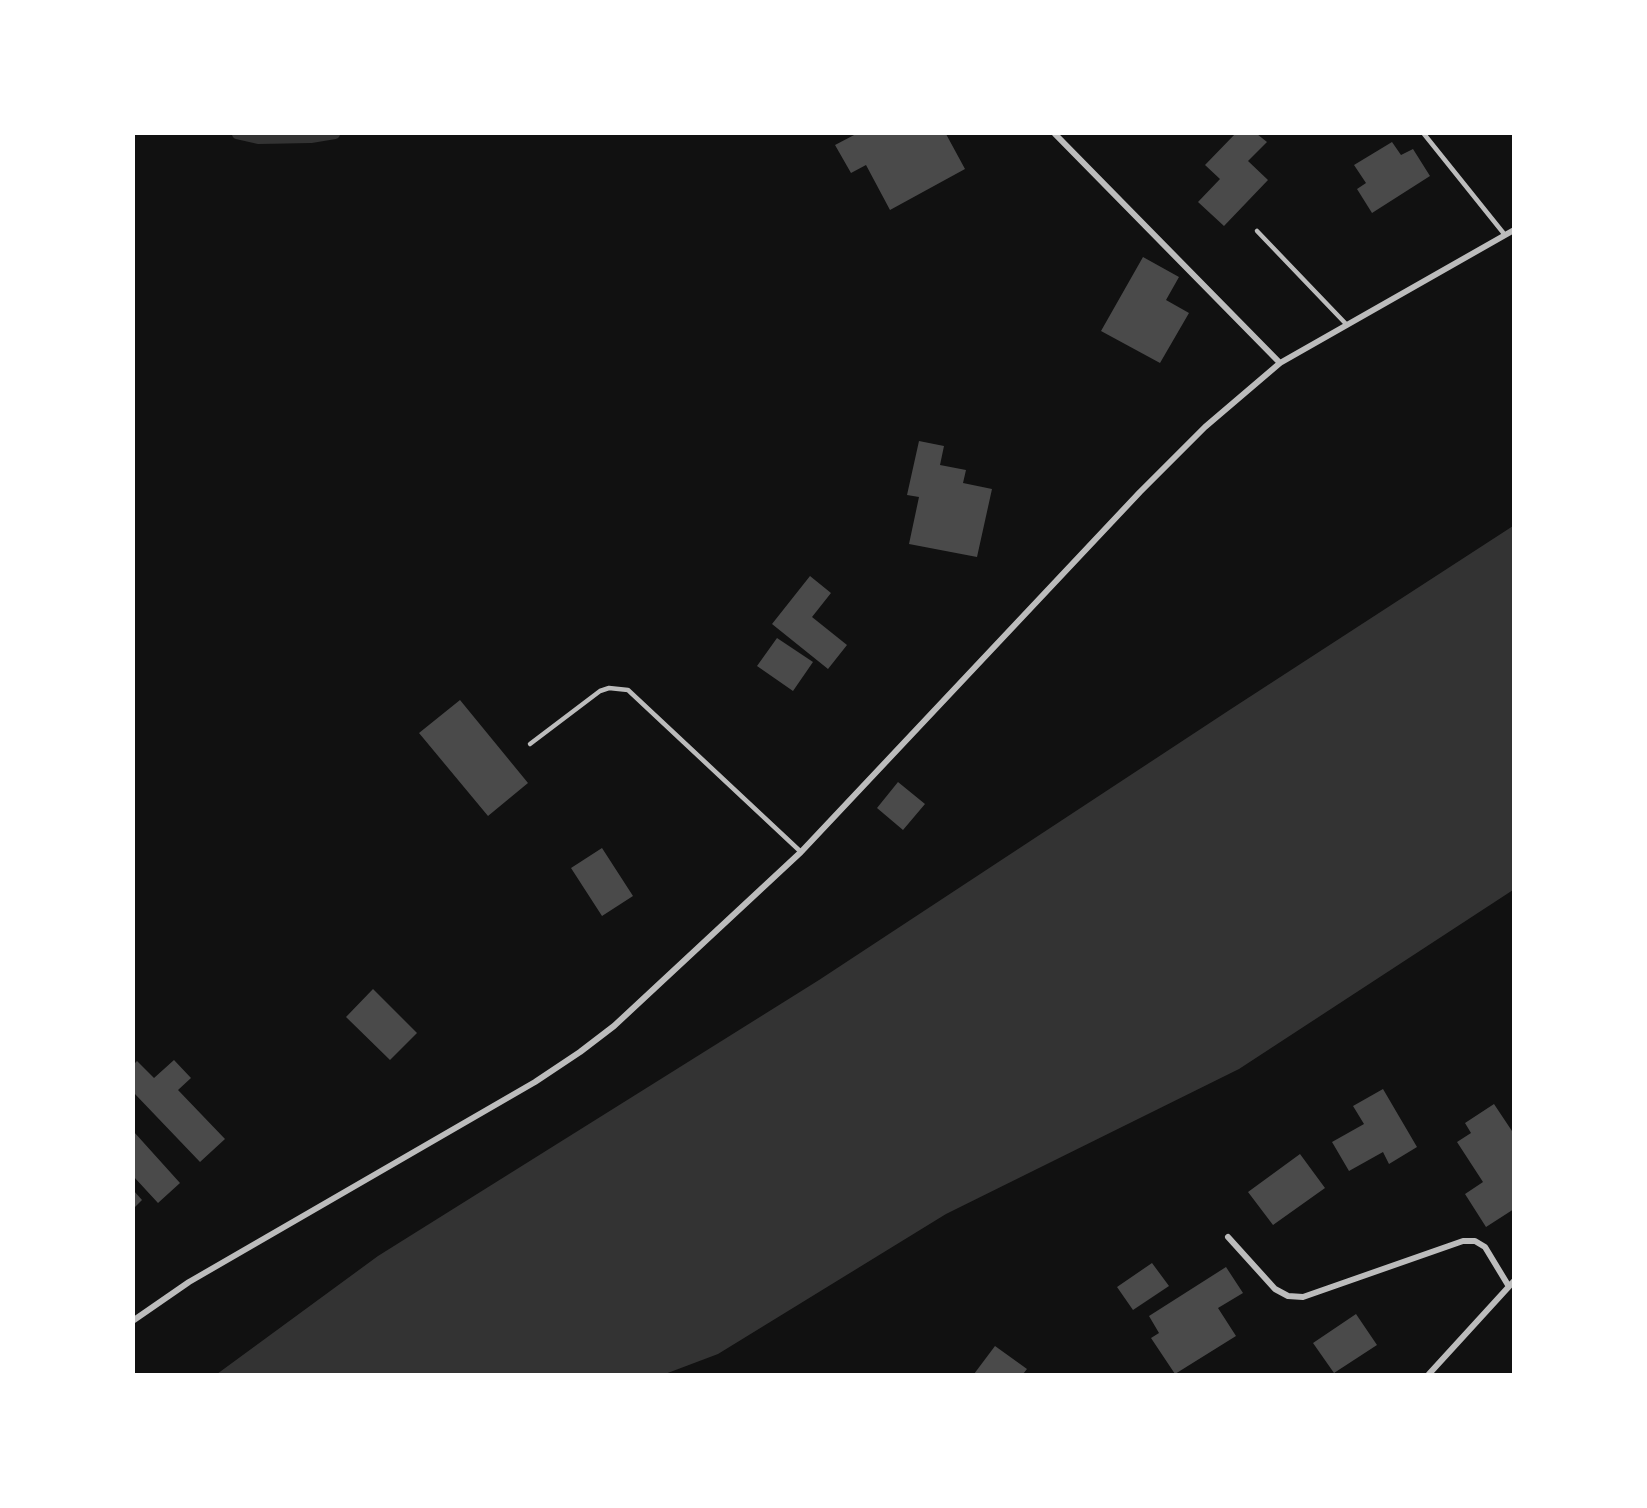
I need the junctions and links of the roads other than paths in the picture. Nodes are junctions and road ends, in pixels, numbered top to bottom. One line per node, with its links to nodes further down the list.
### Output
1 (1055, 134): 7 (street)
2 (1424, 134): 5 (lane)
3 (1514, 230): 5 (street)
4 (1257, 231): 6 (lane)
5 (1504, 235): 6 (street)
6 (1347, 325): 7 (street)
7 (1280, 363): 9 (street)
8 (530, 744): 9 (lane)
9 (801, 852): 12 (street)
10 (1228, 1237): 11 (street)
11 (1511, 1283): 13 (street)
12 (134, 1320)
13 (1430, 1374)

